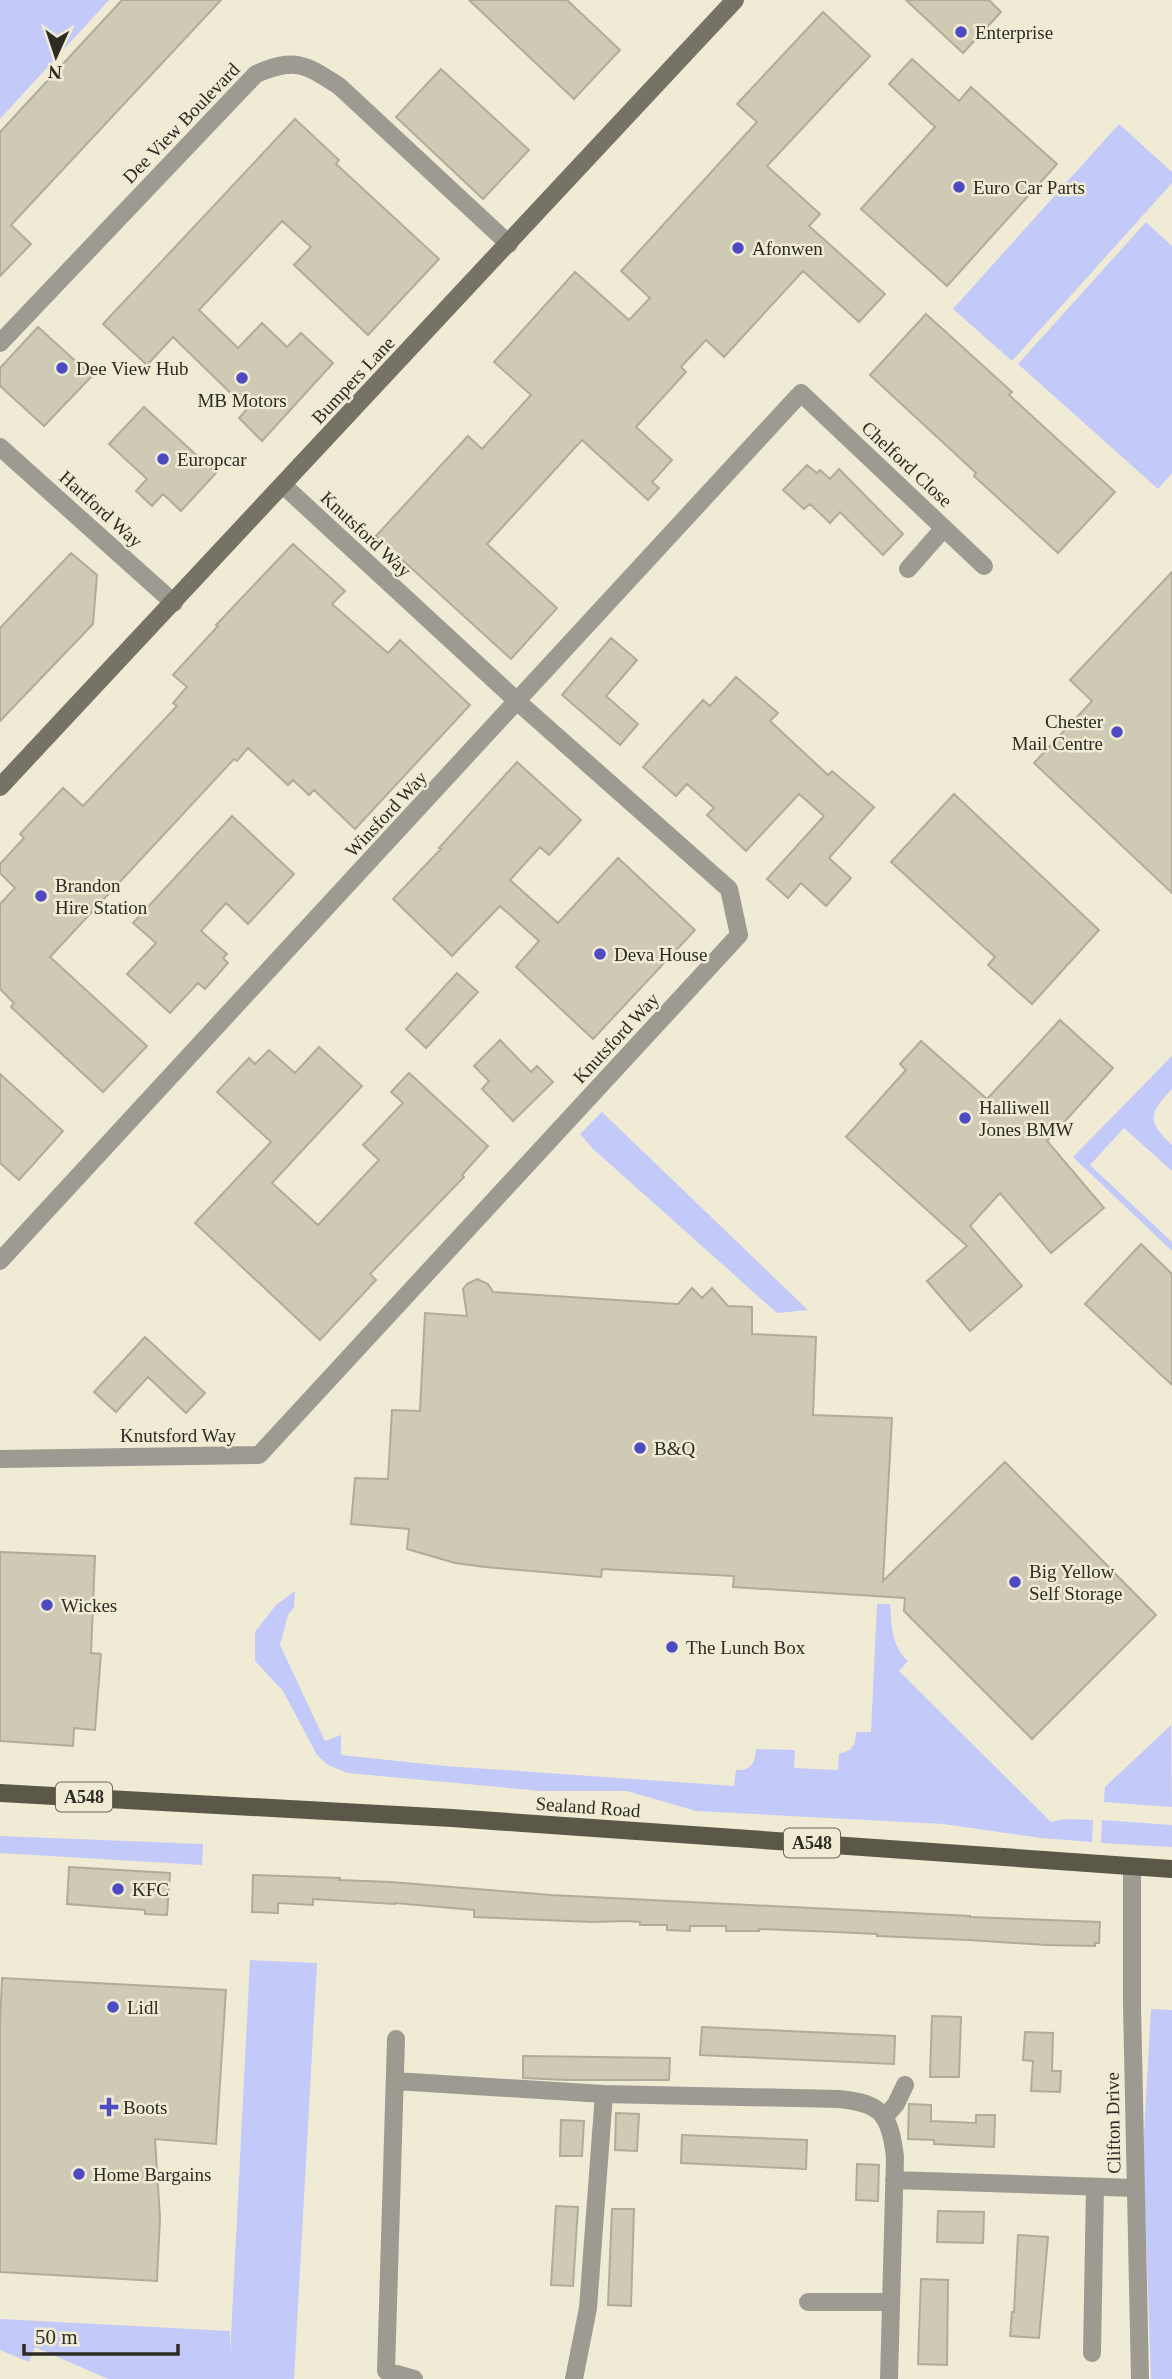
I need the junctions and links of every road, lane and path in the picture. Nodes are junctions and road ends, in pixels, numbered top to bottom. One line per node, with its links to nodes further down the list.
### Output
1 (735, 0): 2 (street, Bumpers Lane)
2 (509, 244): 3 (street, Dee View Boulevard); 6 (street, Bumpers Lane)
3 (0, 343)
4 (801, 393): 7 (street, Chelford Close); 11 (street, Winsford Way)
5 (0, 447): 10 (street, Hartford Way)
6 (283, 485): 10 (street, Bumpers Lane); 11 (street, Knutsford Way)
7 (944, 528): 8 (street, Chelford Close); 9 (street)
8 (984, 566)
9 (908, 569)
10 (174, 603): 12 (street, Bumpers Lane)
11 (518, 702): 13 (street, Winsford Way); 14 (street, Knutsford Way)
12 (0, 787)
13 (0, 1261)
14 (0, 1459)
15 (0, 1793): 16 (main road, Sealand Road / A548)
16 (1132, 1867): 17 (main road, Sealand Road / A548); 25 (street, Clifton Drive)
17 (1172, 1869)
18 (396, 2039): 19 (street)
19 (395, 2081): 21 (street); 29 (street)
20 (905, 2085): 22 (street)
21 (604, 2094): 22 (street); 30 (street)
22 (884, 2118): 23 (street)
23 (894, 2180): 24 (street); 27 (street)
24 (1096, 2187): 25 (street); 28 (street)
25 (1135, 2188): 32 (street, Clifton Drive)
26 (808, 2302): 27 (street)
27 (891, 2302): 31 (street)
28 (1092, 2353)
29 (414, 2379)
30 (574, 2379)
31 (889, 2379)
32 (1140, 2379)

